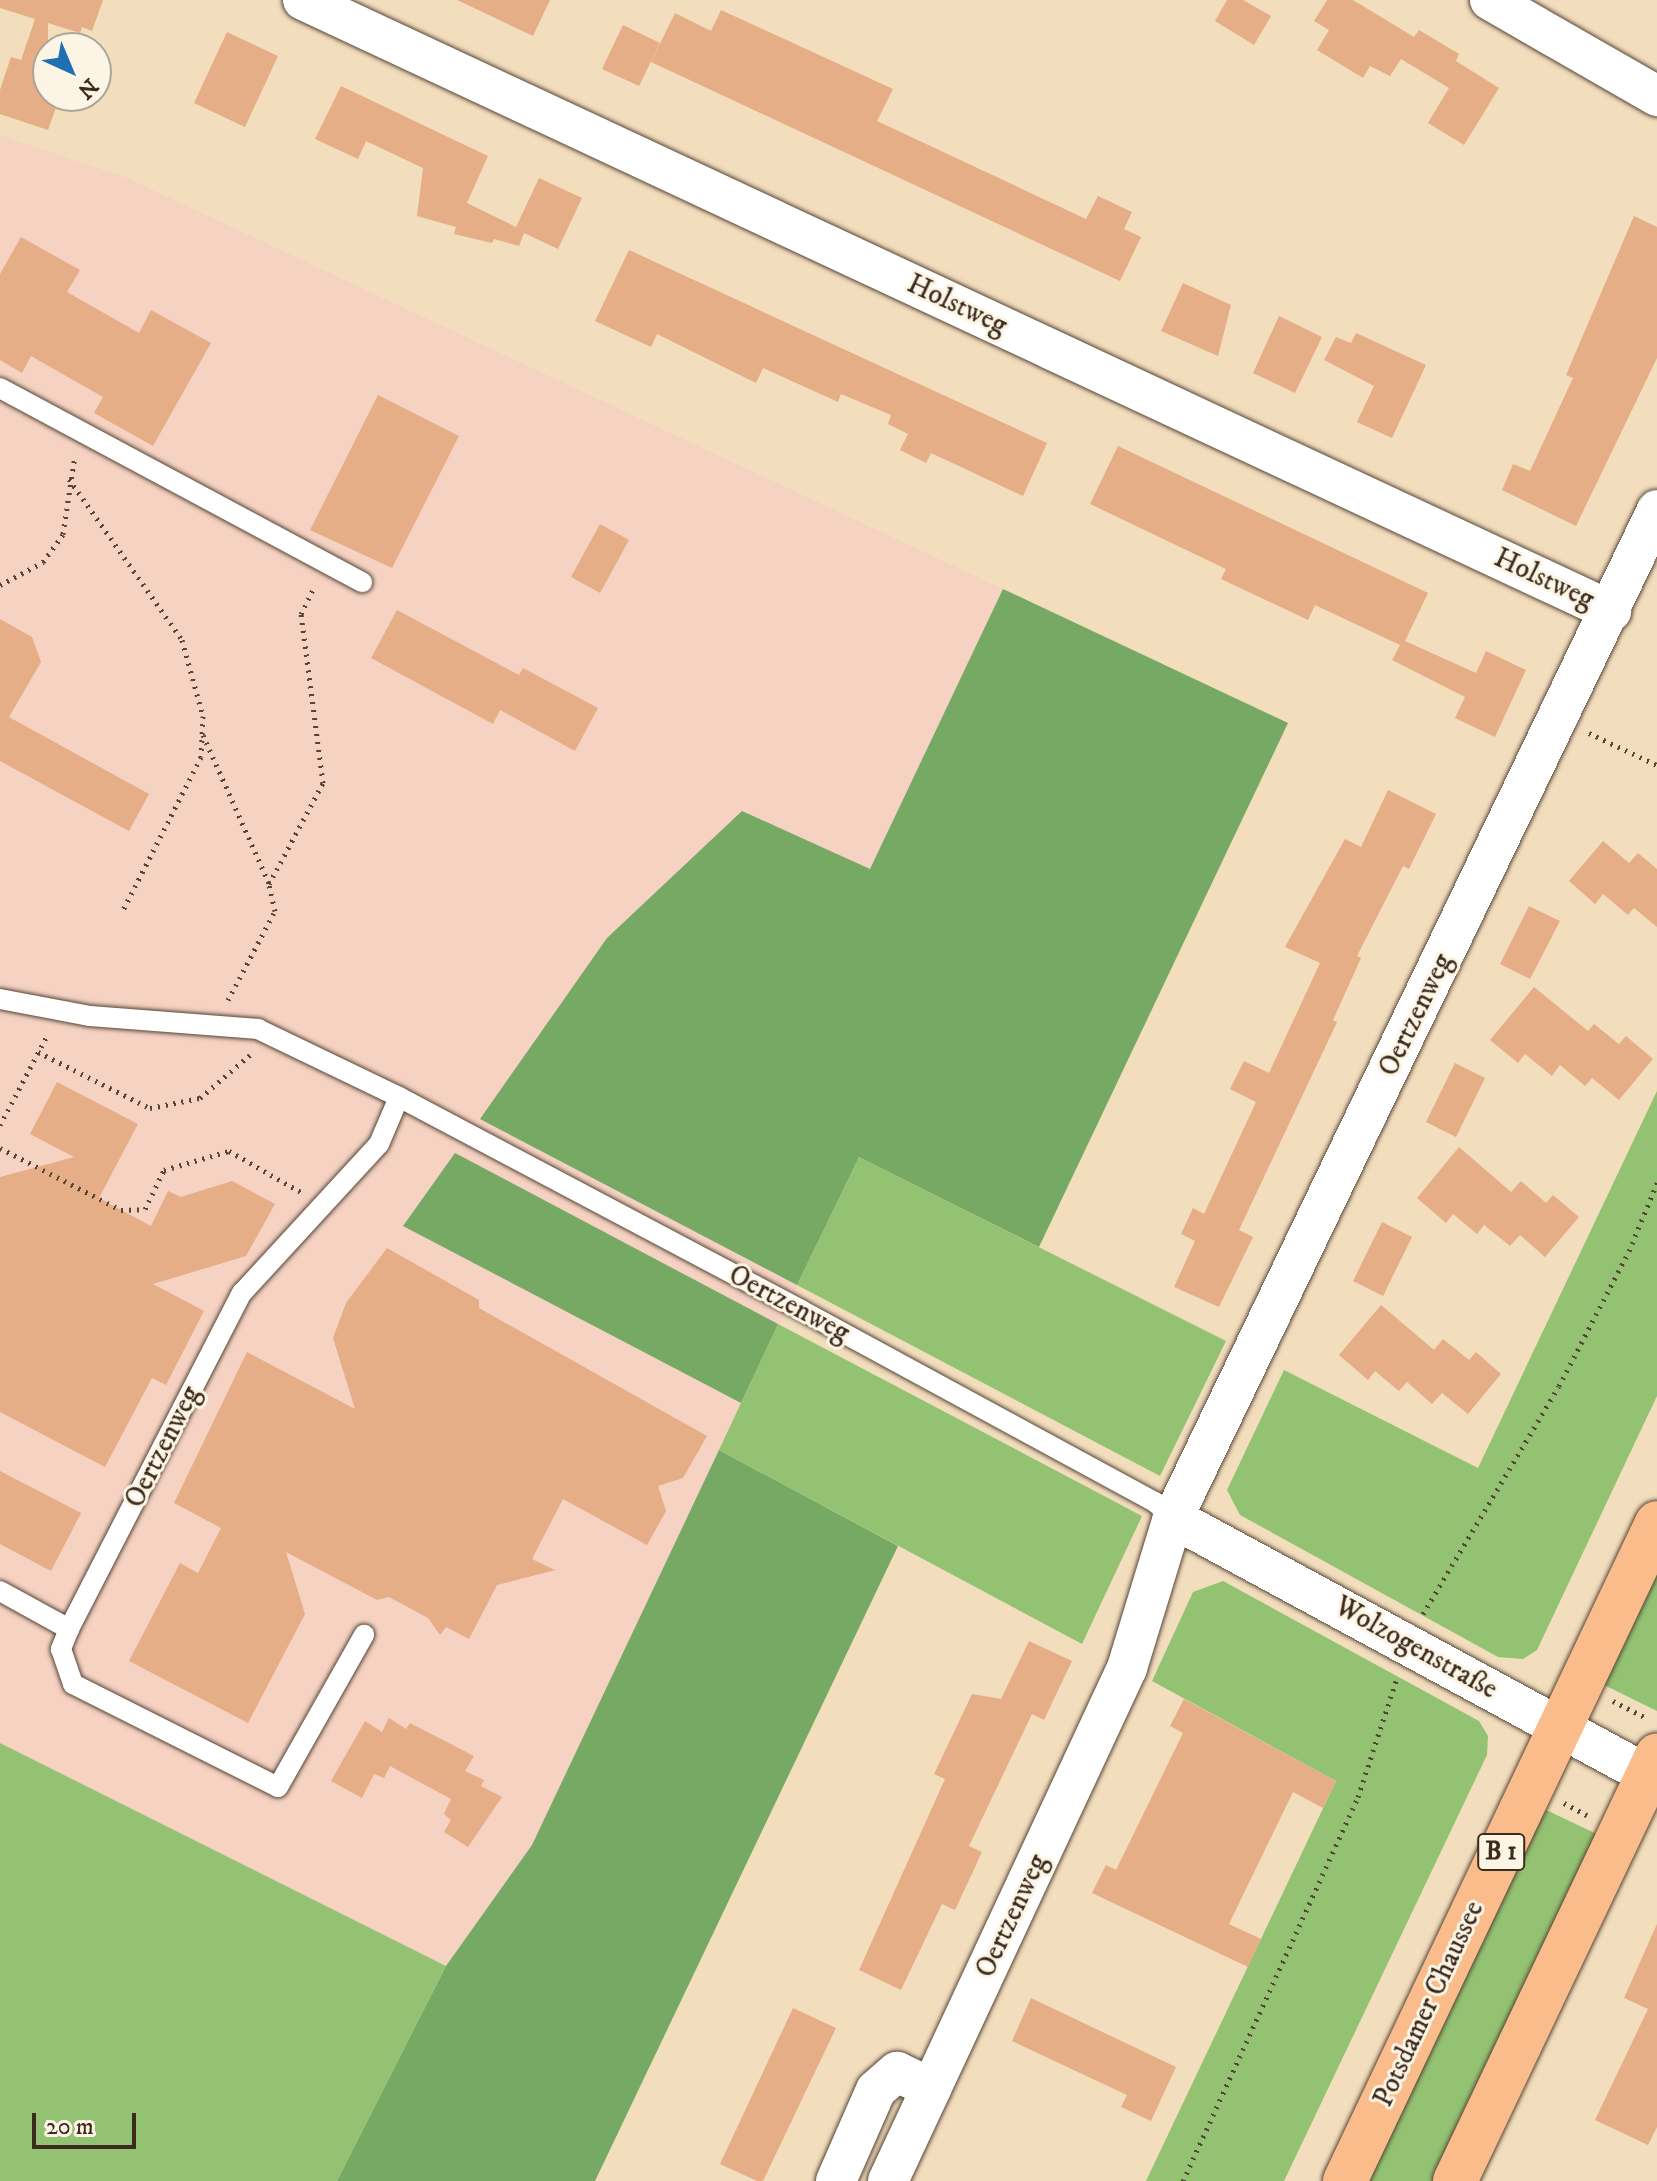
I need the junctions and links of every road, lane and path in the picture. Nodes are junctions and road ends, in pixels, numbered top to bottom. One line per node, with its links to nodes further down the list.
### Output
1 (303, 0): 11 (street, Holstweg)
2 (1490, 0): 3 (street)
3 (1657, 96)
4 (0, 388): 5 (lane)
5 (81, 435): 6 (path); 8 (lane)
6 (69, 479): 10 (path); 13 (path)
7 (1657, 510): 11 (street, Oertzenweg)
8 (326, 562): 9 (lane); 15 (path)
9 (362, 582)
10 (0, 585)
11 (1611, 611): 27 (street, Oertzenweg)
12 (1579, 729): 14 (path)
13 (202, 733): 15 (path); 16 (path)
14 (1657, 765)
15 (269, 884): 19 (path)
16 (123, 910)
17 (0, 999): 18 (lane, Oertzenweg)
18 (59, 1012): 19 (lane, Oertzenweg); 21 (path)
19 (216, 1022): 20 (lane, Oertzenweg)
20 (264, 1033): 21 (path); 22 (lane, Oertzenweg)
21 (38, 1052): 23 (path)
22 (399, 1097): 26 (lane, Oertzenweg); 27 (lane, Oertzenweg)
23 (0, 1125)
24 (0, 1148): 26 (path)
25 (1657, 1183): 30 (path)
26 (323, 1205): 31 (lane, Oertzenweg)
27 (1173, 1518): 35 (street, Wolzogenstraße); 39 (street, Oertzenweg)
28 (1657, 1523): 35 (main road, Potsdamer Chaussee / B 1)
29 (0, 1591): 31 (lane)
30 (1419, 1620)
31 (69, 1629): 32 (lane)
32 (364, 1635)
33 (1401, 1665): 42 (path)
34 (1607, 1697): 36 (path)
35 (1560, 1727): 36 (street, Wolzogenstraße); 43 (main road, Potsdamer Chaussee / B 1)
36 (1654, 1758): 44 (main road)
37 (1558, 1800): 38 (path)
38 (1594, 1818)
39 (932, 2088): 40 (street); 41 (street, Oertzenweg)
40 (836, 2181)
41 (888, 2181)
42 (1183, 2181)
43 (1345, 2181)
44 (1455, 2181)

